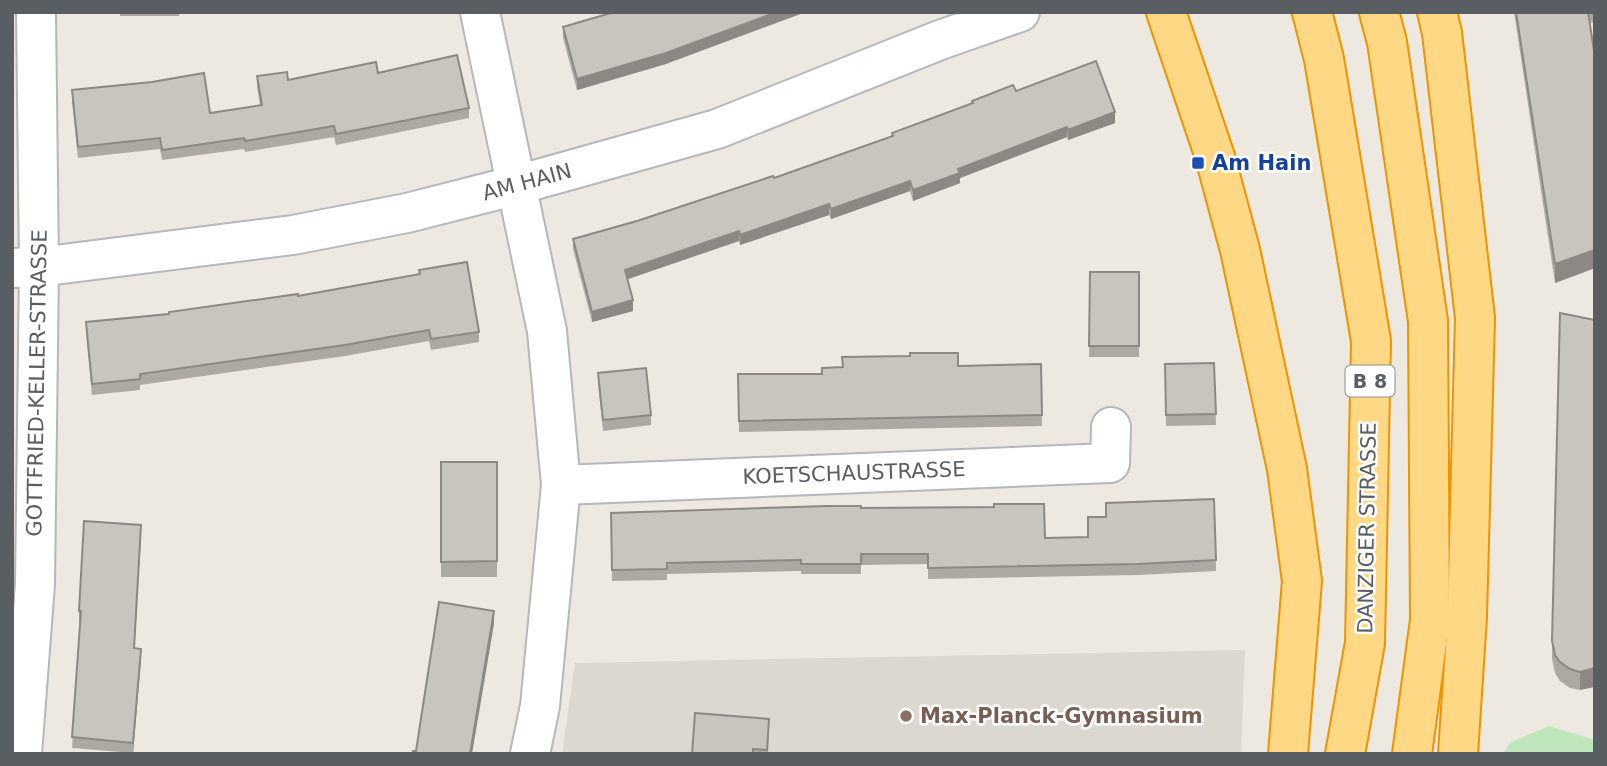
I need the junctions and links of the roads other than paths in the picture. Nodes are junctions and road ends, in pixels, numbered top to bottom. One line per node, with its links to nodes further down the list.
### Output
1 (36, 12): 10 (street, GOTTFRIED-KELLER-STRASSE)
2 (480, 12): 9 (street)
3 (1020, 12): 8 (street, AM HAIN)
4 (1166, 12): 15 (highway)
5 (1312, 12): 16 (highway, DANZIGER STRASSE / B 8)
6 (1379, 12): 17 (highway)
7 (1437, 12): 18 (highway)
8 (935, 26): 9 (street, AM HAIN)
9 (517, 185): 10 (street, AM HAIN); 12 (street)
10 (26, 267): 13 (street, GOTTFRIED-KELLER-STRASSE)
11 (1111, 427): 12 (street, KOETSCHAUSTRASSE)
12 (561, 485): 14 (street)
13 (22, 754)
14 (530, 754)
15 (1288, 754)
16 (1345, 754)
17 (1412, 754)
18 (1458, 754)

